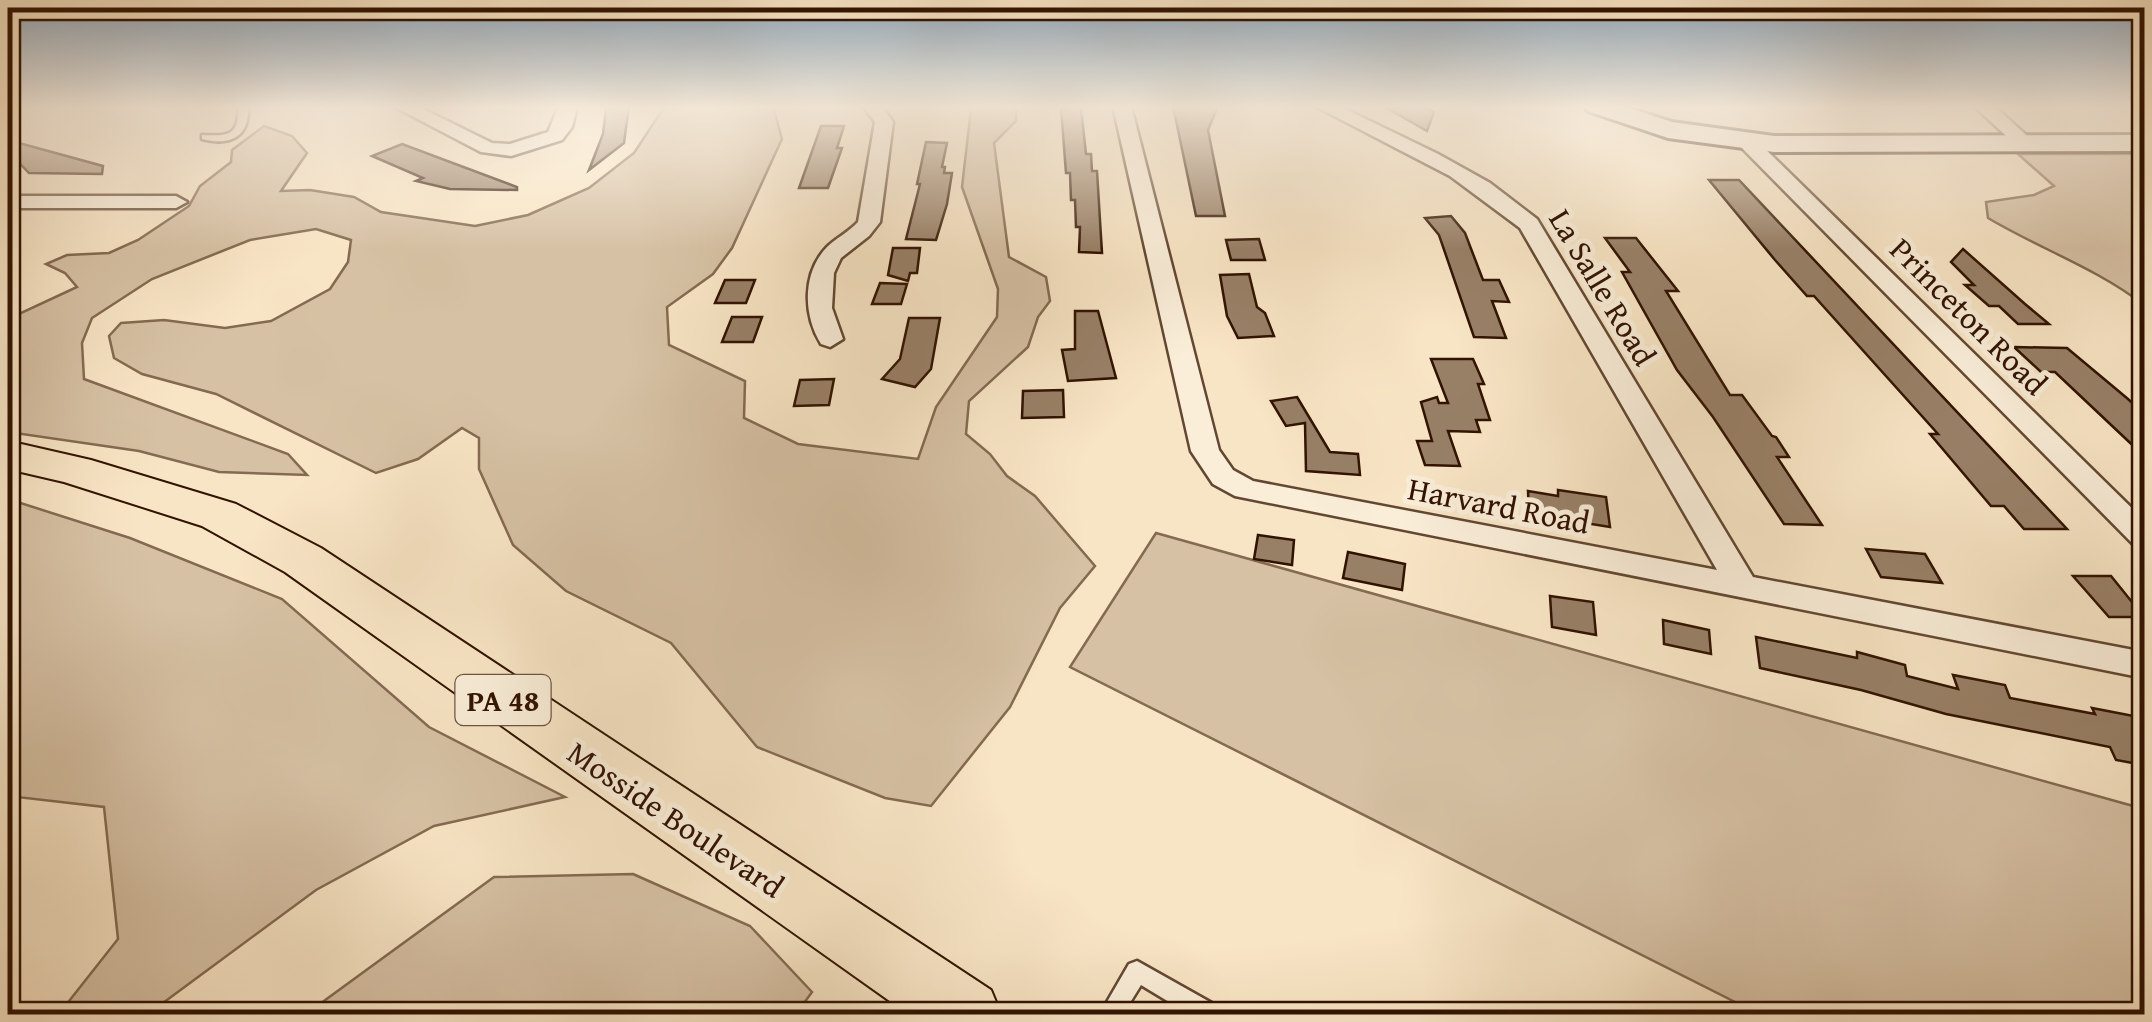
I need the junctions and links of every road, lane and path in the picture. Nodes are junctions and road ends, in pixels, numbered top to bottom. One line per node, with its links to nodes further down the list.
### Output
1 (879, 154): 7 (street)
2 (1133, 154): 10 (street, Harvard Road)
3 (1419, 154): 10 (street, La Salle Road)
4 (1759, 154): 9 (street, Princeton Road)
5 (8, 202): 6 (street)
6 (176, 202)
7 (830, 340)
8 (8, 456): 12 (main road, Mosside Boulevard / PA 48)
9 (2144, 537)
10 (1742, 588): 11 (street, Harvard Road)
11 (2144, 665)
12 (966, 1014)
13 (1111, 1014): 14 (lane)
14 (1209, 1014)

